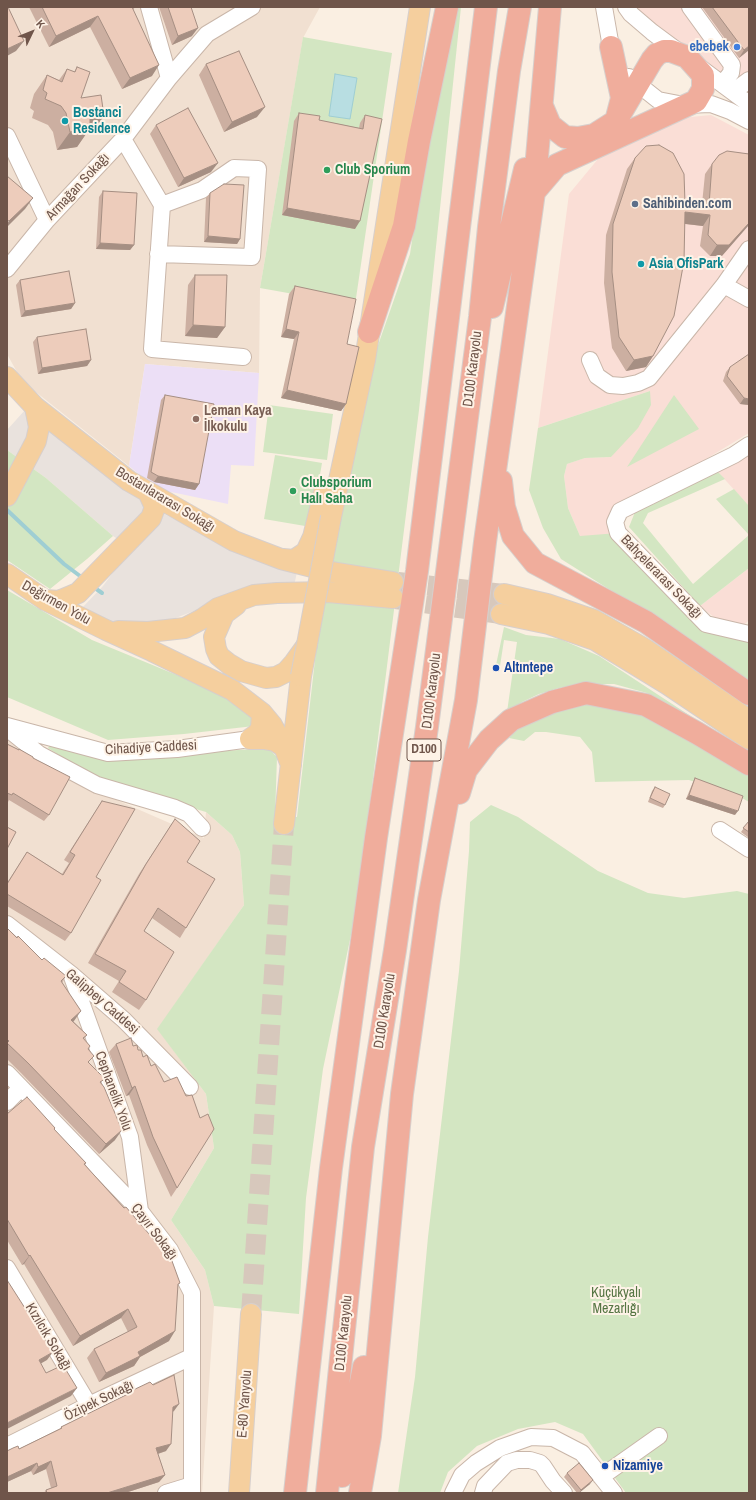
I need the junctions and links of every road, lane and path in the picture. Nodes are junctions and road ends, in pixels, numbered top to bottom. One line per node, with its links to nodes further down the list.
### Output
1 (149, 7): 13 (street)
2 (252, 7): 13 (street, Armağan Sokağı)
3 (420, 7): 32 (main road)
4 (447, 7): 32 (highway)
5 (486, 7): 85 (highway, D100)
6 (520, 7): 38 (highway, D100 Karayolu / D100)
7 (550, 7): 19 (highway); 38 (highway)
8 (604, 7): 11 (street)
9 (690, 7): 16 (street)
10 (632, 9): 12 (street)
11 (610, 47): 15 (street); 20 (highway)
12 (687, 56): 15 (highway); 16 (street); 18 (highway)
13 (169, 78): 23 (street, Armağan Sokağı)
14 (749, 80): 16 (street)
15 (637, 85): 18 (street); 20 (highway)
16 (727, 88): 17 (street)
17 (749, 104)
18 (684, 105): 21 (street); 24 (highway)
19 (542, 106): 20 (highway); 24 (highway)
20 (616, 121)
21 (749, 121)
22 (7, 136): 26 (street)
23 (123, 139): 25 (street); 26 (street, Armağan Sokağı)
24 (534, 192): 42 (highway)
25 (162, 205): 28 (street); 28 (street)
26 (47, 220): 29 (street, Armağan Sokağı)
27 (749, 249): 30 (street)
28 (158, 254): 33 (street)
29 (7, 269)
30 (724, 285): 31 (street); 34 (street)
31 (749, 299)
32 (369, 332): 36 (main road)
33 (243, 357)
34 (590, 360)
35 (7, 377): 37 (main road, Bostanlararası Sokağı)
36 (357, 399): 45 (main road); 53 (main road, bridge)
37 (35, 407): 39 (main road, Bostanlararası Sokağı); 40 (main road)
38 (467, 416): 86 (highway, D100 Karayolu / D100)
39 (72, 436): 40 (main road); 44 (main road, Bostanlararası Sokağı)
40 (36, 441): 43 (main road)
41 (749, 445): 52 (street, Bahçelerarası Sokağı)
42 (497, 449): 54 (highway); 66 (highway)
43 (10, 491)
44 (148, 492): 45 (main road, Bostanlararası Sokağı); 49 (main road)
45 (281, 559): 48 (main road, Bostanlararası Sokağı)
46 (7, 574): 49 (main road, Değirmen Yolu)
47 (504, 594): 56 (main road)
48 (254, 596): 51 (main road); 53 (main road)
49 (45, 600): 51 (main road, Değirmen Yolu)
50 (501, 614): 58 (main road)
51 (106, 630): 55 (main road, Değirmen Yolu)
52 (749, 634)
53 (294, 674): 60 (main road)
54 (749, 694)
55 (262, 713): 59 (main road); 60 (main road, Değirmen Yolu)
56 (749, 720)
57 (7, 727): 59 (street, Cihadiye Caddesi); 63 (street, Cihadiye Caddesi)
58 (749, 739)
59 (250, 740): 60 (main road)
60 (288, 756): 62 (main road)
61 (749, 764): 66 (highway)
62 (284, 824)
63 (202, 828)
64 (720, 830): 65 (street)
65 (749, 850)
66 (429, 900): 74 (highway)
67 (7, 924): 68 (street, Galipbey Caddesi)
68 (71, 974): 70 (street, Galipbey Caddesi); 73 (street, Cephanelik Yolu)
69 (7, 1073): 71 (street, Çayır Sokağı)
70 (190, 1087)
71 (21, 1088): 72 (street); 73 (street, Çayır Sokağı)
72 (7, 1102)
73 (140, 1211): 77 (street, Çayır Sokağı)
74 (390, 1219): 87 (highway); 88 (highway)
75 (7, 1268): 78 (street, Kızılcık Sokağı)
76 (251, 1314): 84 (main road, E-80 Yanyolu)
77 (191, 1357): 78 (street, Özipek Sokağı); 82 (street, Çayır Sokağı)
78 (89, 1405): 80 (street, Özipek Sokağı)
79 (659, 1436): 81 (street)
80 (7, 1446)
81 (605, 1487): 89 (street)
82 (192, 1489): 83 (street)
83 (166, 1493)
84 (239, 1493)
85 (295, 1493)
86 (327, 1493)
87 (338, 1493)
88 (360, 1493)
89 (453, 1493)
90 (483, 1493): 91 (street)
91 (564, 1493)

